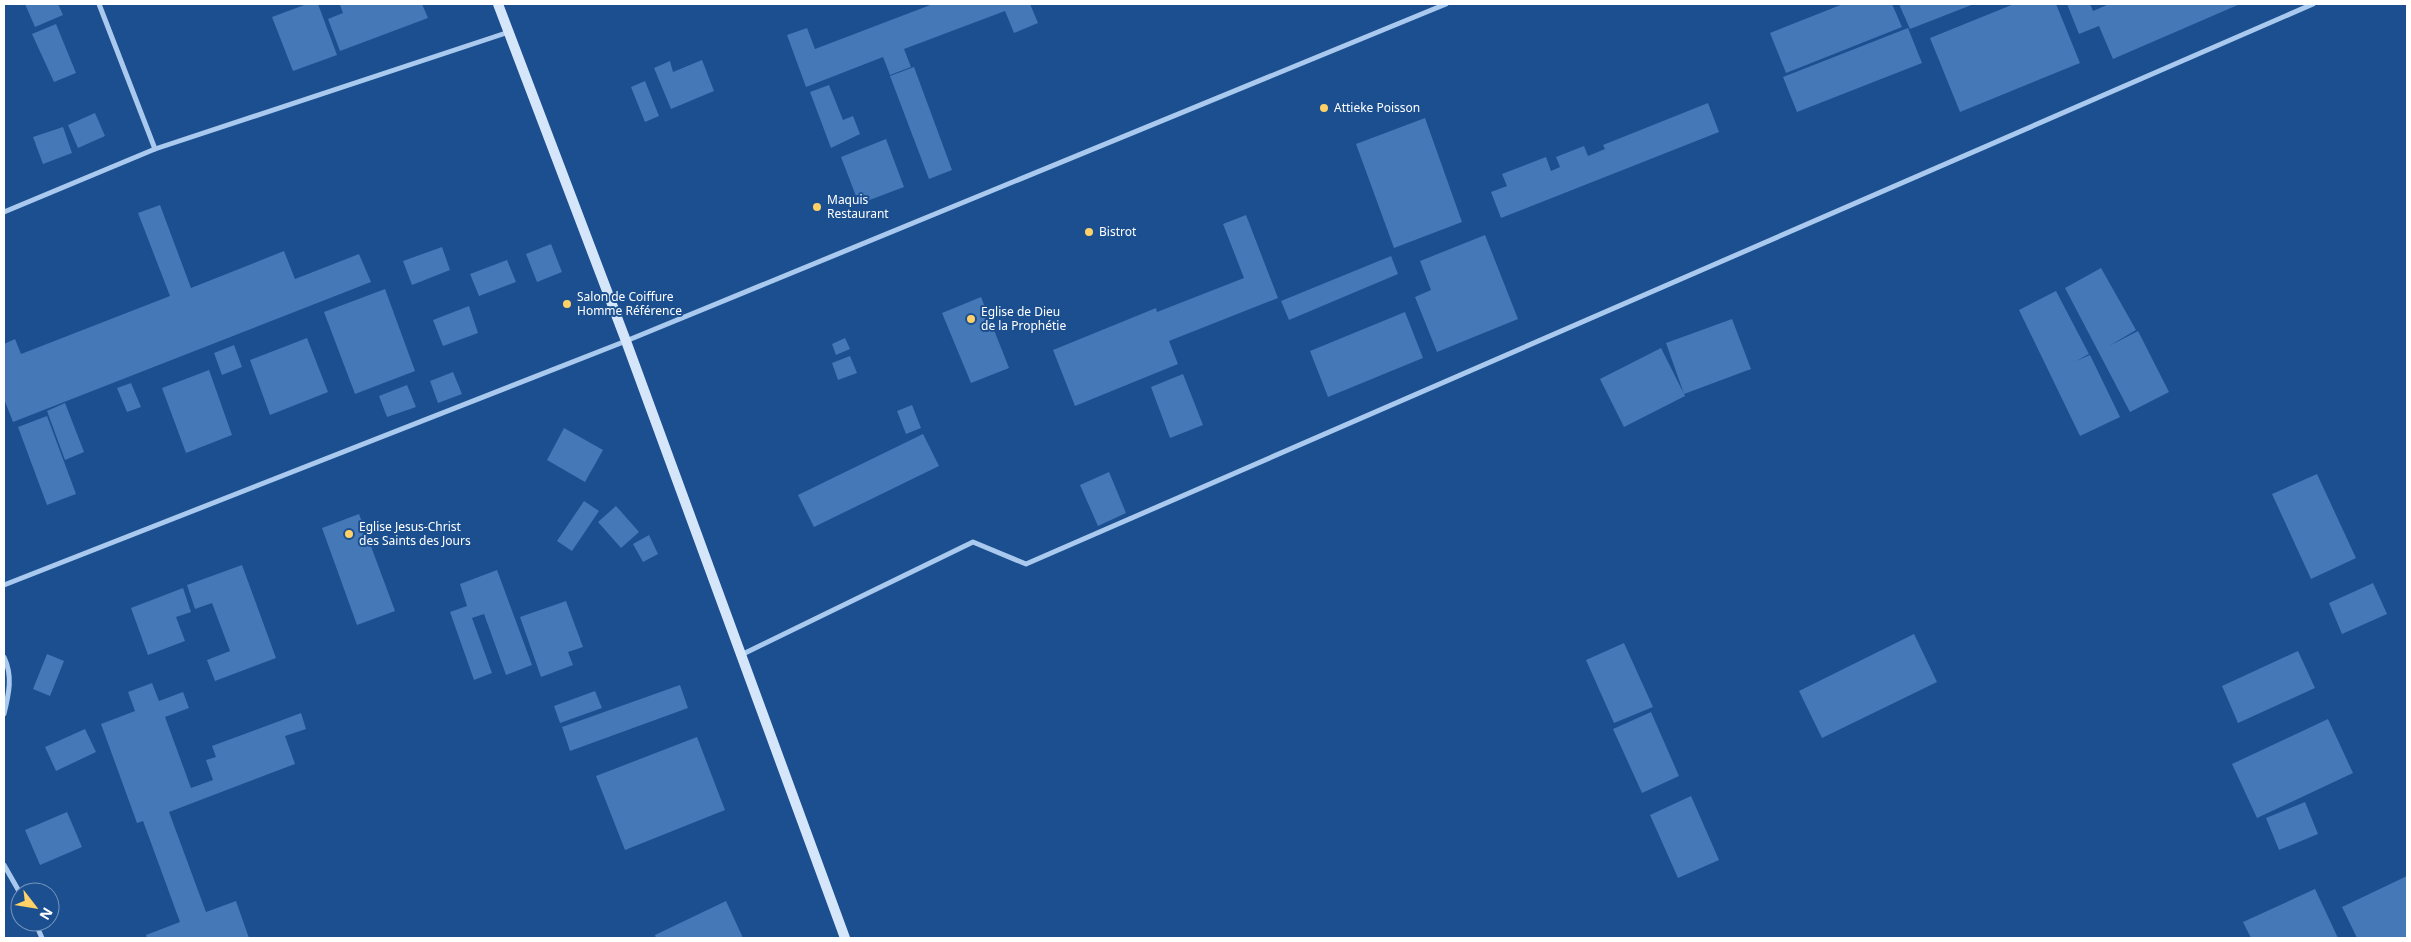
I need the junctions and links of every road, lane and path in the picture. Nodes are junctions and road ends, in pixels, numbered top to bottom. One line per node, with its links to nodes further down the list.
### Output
1 (99, 4): 6 (street)
2 (498, 4): 5 (street)
3 (1446, 4): 8 (street)
4 (2312, 4): 10 (street)
5 (509, 32): 6 (street); 8 (street)
6 (155, 150): 7 (street)
7 (4, 212)
8 (626, 341): 9 (street); 10 (street)
9 (4, 585)
10 (741, 655): 15 (street)
11 (4, 657): 12 (street)
12 (4, 714)
13 (4, 865): 14 (street)
14 (14, 882)
15 (845, 938)

